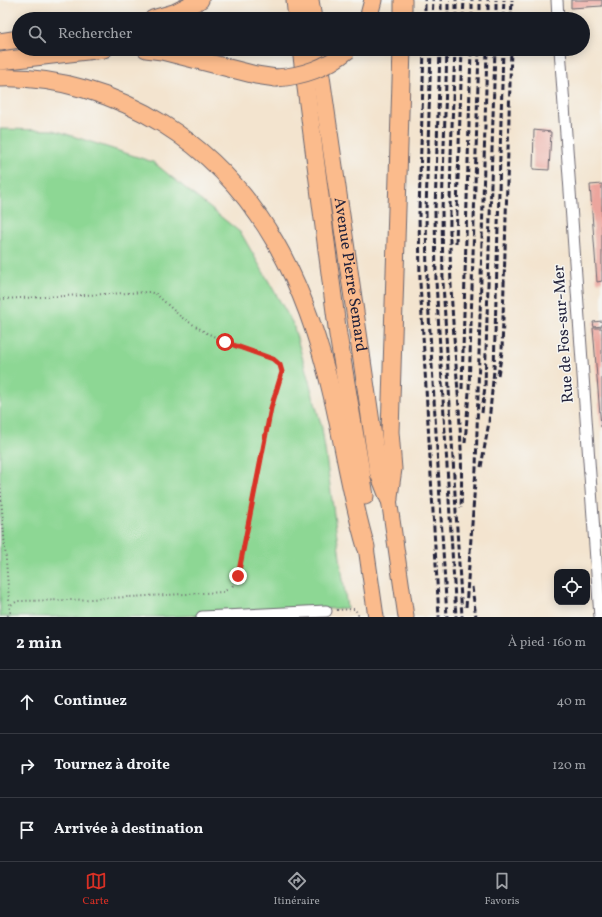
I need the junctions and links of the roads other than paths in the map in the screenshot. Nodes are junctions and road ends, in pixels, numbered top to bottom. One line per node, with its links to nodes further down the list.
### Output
1 (200, 0): 7 (highway)
2 (295, 0): 8 (highway)
3 (310, 0): 9 (highway)
4 (374, 0): 10 (highway)
5 (403, 0): 11 (highway)
6 (557, 0): 12 (lane)
7 (176, 12)
8 (296, 12)
9 (312, 12)
10 (370, 12)
11 (403, 12)
12 (558, 12)
13 (12, 40): 14 (highway)
14 (0, 42)
15 (38, 56): 22 (highway)
16 (182, 56): 19 (highway, bridge)
17 (302, 56): 25 (highway)
18 (317, 56): 24 (highway, Avenue Pierre Semard)
19 (341, 56)
20 (402, 56): 24 (highway)
21 (560, 56): 30 (lane, Rue de Fos-sur-Mer)
22 (0, 60)
23 (0, 78): 25 (highway)
24 (389, 499): 29 (main road)
25 (366, 546): 28 (main road)
26 (326, 611): 27 (lane)
27 (202, 617)
28 (376, 617)
29 (406, 617)
30 (600, 617)

